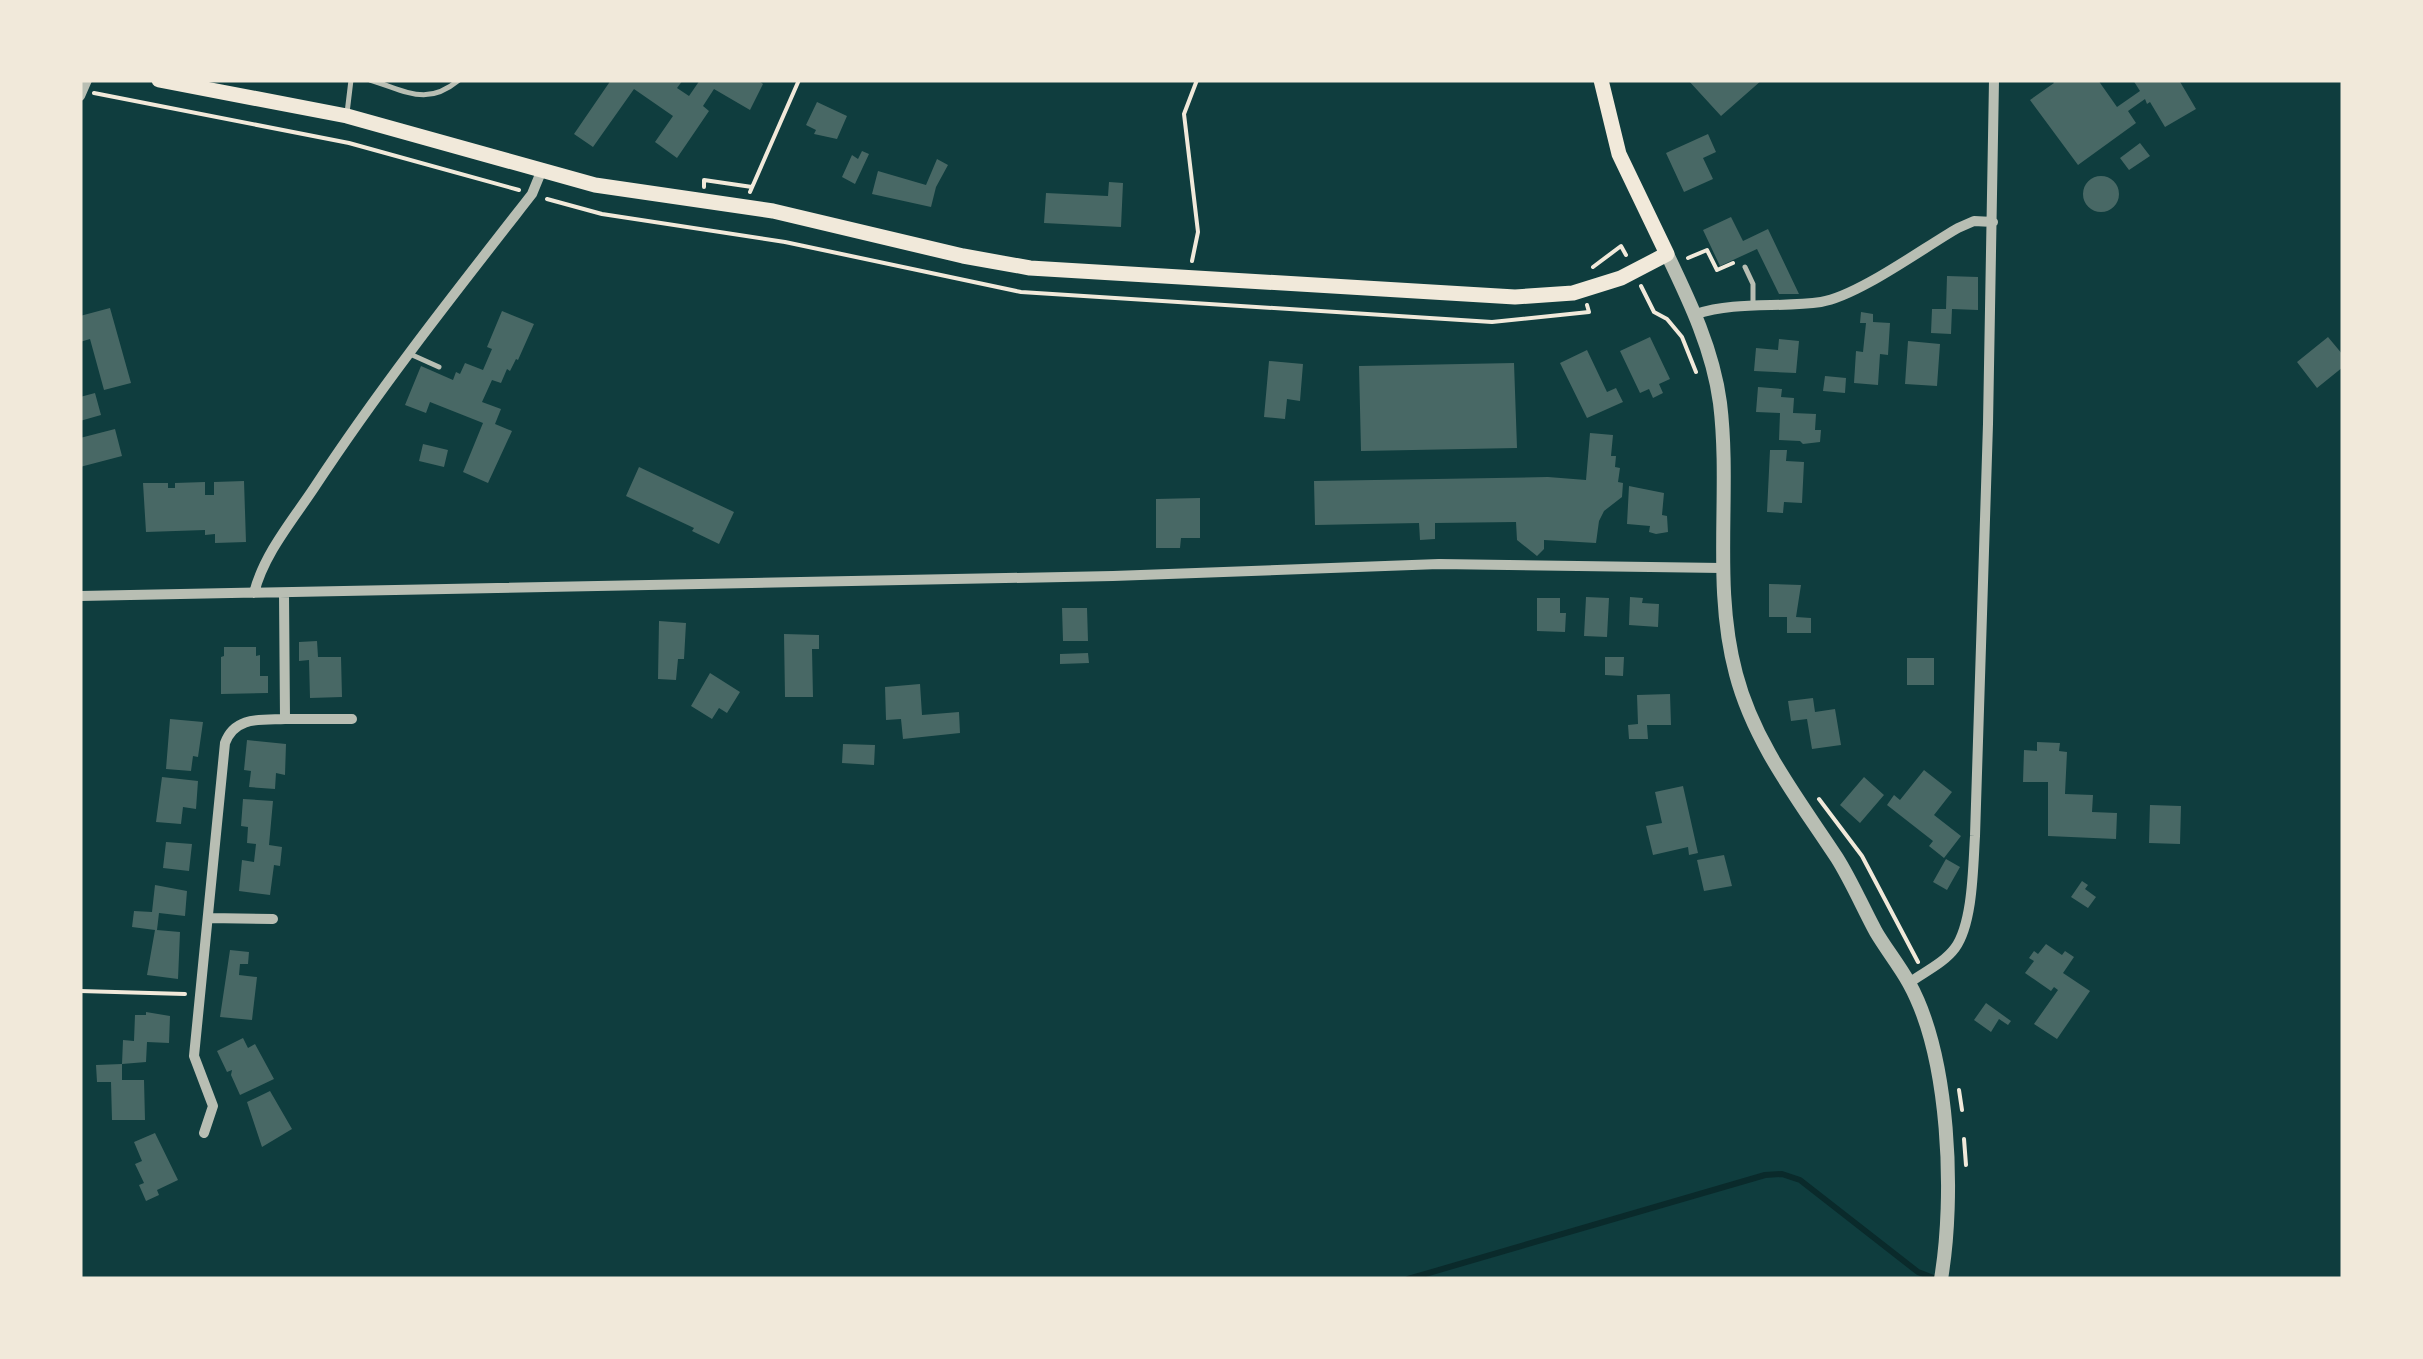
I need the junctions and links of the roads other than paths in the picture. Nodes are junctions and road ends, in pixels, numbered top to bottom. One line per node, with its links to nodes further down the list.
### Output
1 (159, 80): 7 (main road)
2 (351, 80): 7 (lane)
3 (370, 80): 4 (lane)
4 (459, 80)
5 (1601, 80): 10 (main road)
6 (1994, 80): 9 (street)
7 (346, 116): 8 (main road)
8 (541, 172): 10 (main road); 14 (street)
9 (1993, 222): 12 (street); 24 (street)
10 (1668, 254): 13 (street)
11 (1745, 267): 12 (lane)
12 (1753, 306): 13 (street)
13 (1696, 314): 16 (street)
14 (407, 353): 15 (lane); 18 (street)
15 (440, 367)
16 (1722, 568): 17 (street); 24 (street)
17 (284, 592): 18 (street); 20 (street)
18 (254, 593): 19 (street)
19 (80, 596)
20 (285, 719): 21 (street); 22 (street)
21 (352, 719)
22 (208, 918): 23 (street); 25 (street)
23 (273, 919)
24 (1910, 983): 26 (street)
25 (204, 1134)
26 (1941, 1279)

